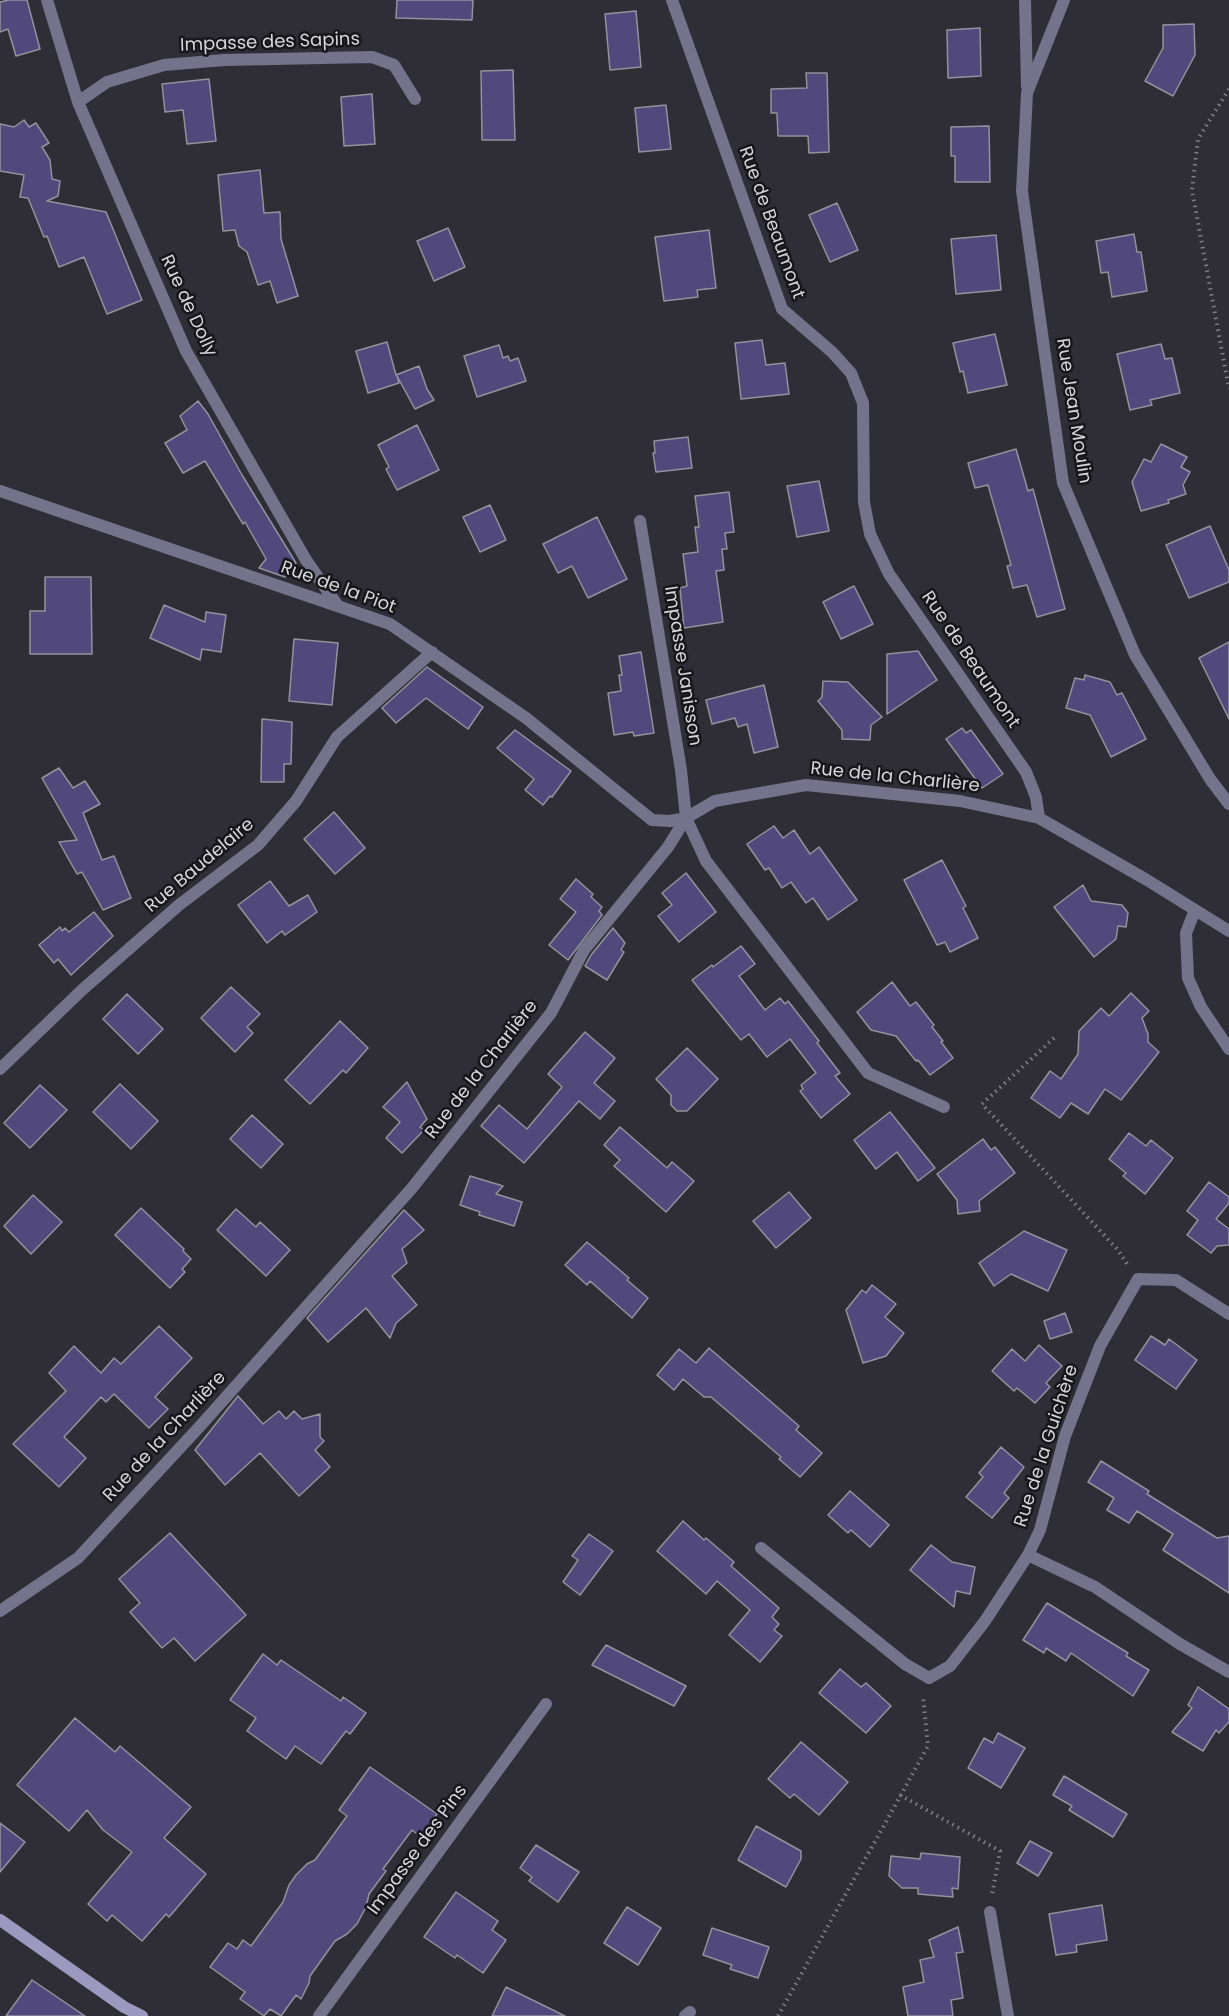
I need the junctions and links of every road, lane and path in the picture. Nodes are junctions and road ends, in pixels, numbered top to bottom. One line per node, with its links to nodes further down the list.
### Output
1 (47, 0): 8 (street, Rue de Dolly)
2 (672, 0): 16 (street, Rue de Beaumont)
3 (1025, 0): 6 (street, Rue Jean Moulin)
4 (1064, 0): 6 (street, Rue Jean Moulin)
5 (1229, 89): 9 (path)
6 (1028, 93): 14 (street, Rue Jean Moulin)
7 (415, 99): 8 (street, Impasse des Sapins)
8 (78, 102): 12 (street, Rue de Dolly)
9 (1229, 389)
10 (0, 491): 12 (street, Rue de la Piot)
11 (640, 521): 15 (street, Impasse Janisson)
12 (338, 606): 13 (street, Rue de la Piot)
13 (432, 652): 15 (street, Rue de la Piot); 21 (street, Rue Baudelaire)
14 (1229, 804)
15 (686, 818): 16 (street, Rue de la Charlière); 22 (street, Impasse Janisson); 27 (street, Rue de la Charlière)
16 (1039, 818): 17 (street, Rue de la Charlière)
17 (1195, 910): 18 (street, Rue de la Charlière); 20 (street)
18 (1229, 931)
19 (1054, 1038): 23 (path)
20 (1229, 1049)
21 (0, 1069)
22 (944, 1107)
23 (1138, 1279): 24 (street); 26 (street, Rue de la Guichère)
24 (1229, 1314)
25 (761, 1548): 26 (street, Rue de la Guichère)
26 (1028, 1555): 28 (street, Rue de la Guichère)
27 (0, 1611)
28 (1229, 1672)
29 (546, 1704): 35 (street, Impasse des Pins)
30 (924, 1706): 31 (path)
31 (900, 1795): 32 (path); 36 (path)
32 (990, 1912): 37 (street)
33 (0, 1920): 34 (street)
34 (142, 2016)
35 (320, 2016)
36 (778, 2016)
37 (1008, 2016)

